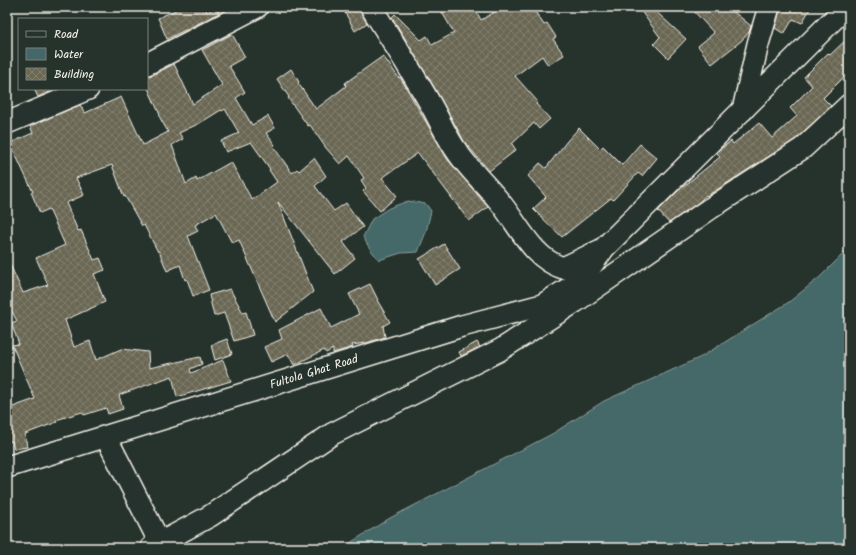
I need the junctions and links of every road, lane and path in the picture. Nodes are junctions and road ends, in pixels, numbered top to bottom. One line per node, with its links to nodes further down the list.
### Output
1 (257, 7): 5 (street)
2 (371, 7): 10 (street)
3 (770, 7): 8 (street)
4 (846, 7): 8 (street)
5 (148, 63)
6 (86, 90): 9 (street)
7 (849, 105): 13 (street)
8 (743, 110): 10 (street)
9 (7, 123)
10 (603, 249): 11 (street, Fultola Ghat Road)
11 (106, 437): 12 (street, Fultola Ghat Road); 13 (street)
12 (7, 468)
13 (156, 545)

